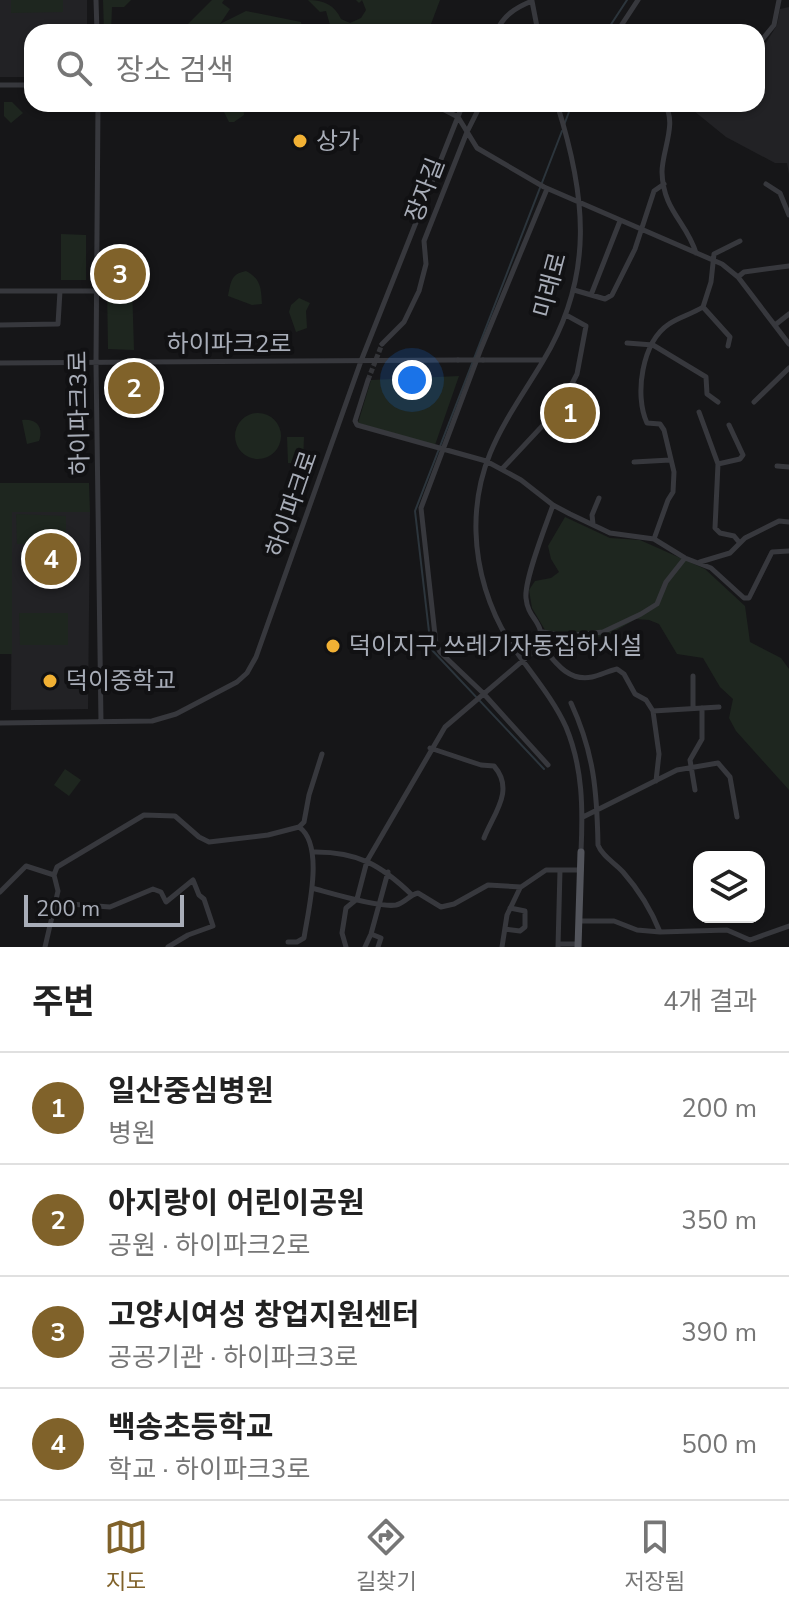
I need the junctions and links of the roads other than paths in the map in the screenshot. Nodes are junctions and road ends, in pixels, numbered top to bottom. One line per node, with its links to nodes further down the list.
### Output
1 (96, 0): 5 (street)
2 (532, 0): 6 (street); 7 (street)
3 (638, 0): 8 (street)
4 (779, 0): 9 (street)
5 (97, 24)
6 (500, 24)
7 (537, 24)
8 (622, 24)
9 (765, 36)
10 (0, 85): 11 (street)
11 (24, 85)
12 (98, 112): 35 (street, 하이파크3로)
13 (448, 112): 18 (street)
14 (460, 112): 18 (street, 하이파크로)
15 (477, 112): 19 (street, 장자길)
16 (560, 112): 23 (street, 미래로)
17 (669, 112): 20 (street)
18 (458, 117): 19 (street, 장자길); 48 (street, 하이파크로)
19 (467, 132): 22 (street, 장자길); 43 (street, 장자길)
20 (664, 184): 26 (street); 28 (street)
21 (766, 184): 24 (street)
22 (546, 188): 23 (street); 57 (street)
23 (581, 203): 25 (street); 32 (street, 미래로)
24 (789, 215)
25 (620, 221): 26 (street); 36 (street)
26 (642, 231): 28 (street); 36 (street)
27 (740, 241): 29 (street)
28 (696, 254): 29 (street)
29 (711, 260): 31 (street); 37 (street)
30 (789, 266): 31 (street)
31 (738, 277): 41 (street)
32 (574, 290): 36 (street); 39 (street, 미래로)
33 (0, 291): 34 (street)
34 (60, 291): 35 (street); 40 (street)
35 (96, 291): 50 (street, 하이파크3로)
36 (591, 295)
37 (703, 307): 45 (street); 46 (street)
38 (789, 314): 41 (street)
39 (566, 315): 47 (street, 미래로); 64 (street)
40 (0, 325)
41 (775, 325): 44 (street)
42 (627, 343): 45 (street)
43 (382, 344)
44 (789, 344)
45 (653, 345): 53 (street); 58 (street)
46 (728, 346)
47 (544, 360): 48 (street, 하이파크2로, bridge); 59 (street, 미래로)
48 (361, 361): 50 (street, 하이파크2로); 84 (street, 하이파크로)
49 (0, 363): 50 (street, 하이파크2로)
50 (96, 363): 84 (street, 하이파크3로)
51 (789, 368): 54 (street)
52 (368, 380): 57 (street)
53 (718, 402)
54 (754, 402)
55 (699, 412): 61 (street)
56 (729, 425): 61 (street)
57 (442, 450): 59 (street); 78 (street)
58 (670, 460): 60 (street); 69 (street)
59 (486, 461): 64 (street); 76 (street, 미래로)
60 (634, 462)
61 (718, 464): 70 (street)
62 (777, 466): 63 (street)
63 (789, 467)
64 (502, 469): 66 (street)
65 (599, 498): 68 (street)
66 (553, 505): 68 (street); 74 (street)
67 (789, 522): 70 (street)
68 (594, 525): 69 (street)
69 (654, 539): 72 (street)
70 (739, 542): 73 (street)
71 (789, 551): 73 (street)
72 (685, 558): 73 (street); 74 (street)
73 (700, 562)
74 (543, 632): 75 (street)
75 (541, 645): 76 (street); 83 (street)
76 (523, 660): 78 (street); 94 (street, 미래로)
77 (693, 676): 81 (street)
78 (482, 694): 86 (street); 88 (street)
79 (571, 703): 92 (street)
80 (719, 707): 82 (street)
81 (693, 708): 82 (street); 83 (street)
82 (702, 708): 89 (street)
83 (653, 711): 90 (street)
84 (101, 722): 85 (street, 하이파크로)
85 (0, 723)
86 (430, 748): 96 (street); 99 (street)
87 (322, 754): 95 (street)
88 (548, 765)
89 (690, 768): 90 (street); 91 (street); 93 (street)
90 (656, 781): 92 (street)
91 (695, 790)
92 (598, 809): 94 (street); 115 (street)
93 (737, 817)
94 (583, 818): 98 (street, 미래로)
95 (299, 827): 97 (street); 103 (street)
96 (484, 838)
97 (312, 852): 99 (street); 105 (street)
98 (581, 852): 101 (main road, 미래로)
99 (367, 861): 102 (street); 108 (street)
100 (560, 870): 101 (street); 104 (street); 118 (street)
101 (581, 870): 112 (main road, 미래로)
102 (388, 872): 107 (street); 110 (street)
103 (54, 875): 106 (street); 109 (street)
104 (521, 887): 107 (street); 111 (street)
105 (312, 888): 108 (street); 117 (street)
106 (0, 892)
107 (412, 895): 110 (street)
108 (357, 899): 110 (street); 122 (street)
109 (56, 903): 120 (street); 121 (street)
110 (377, 905): 116 (street)
111 (510, 908): 114 (street); 114 (street)
112 (579, 921): 115 (street); 119 (main road, 미래로)
113 (789, 926): 115 (street)
114 (505, 929): 125 (street)
115 (660, 932)
116 (371, 934): 123 (street); 124 (street)
117 (288, 942)
118 (558, 945): 119 (street)
119 (578, 946)
120 (45, 947)
121 (168, 947)
122 (346, 947)
123 (365, 947)
124 (378, 947)
125 (502, 947)

